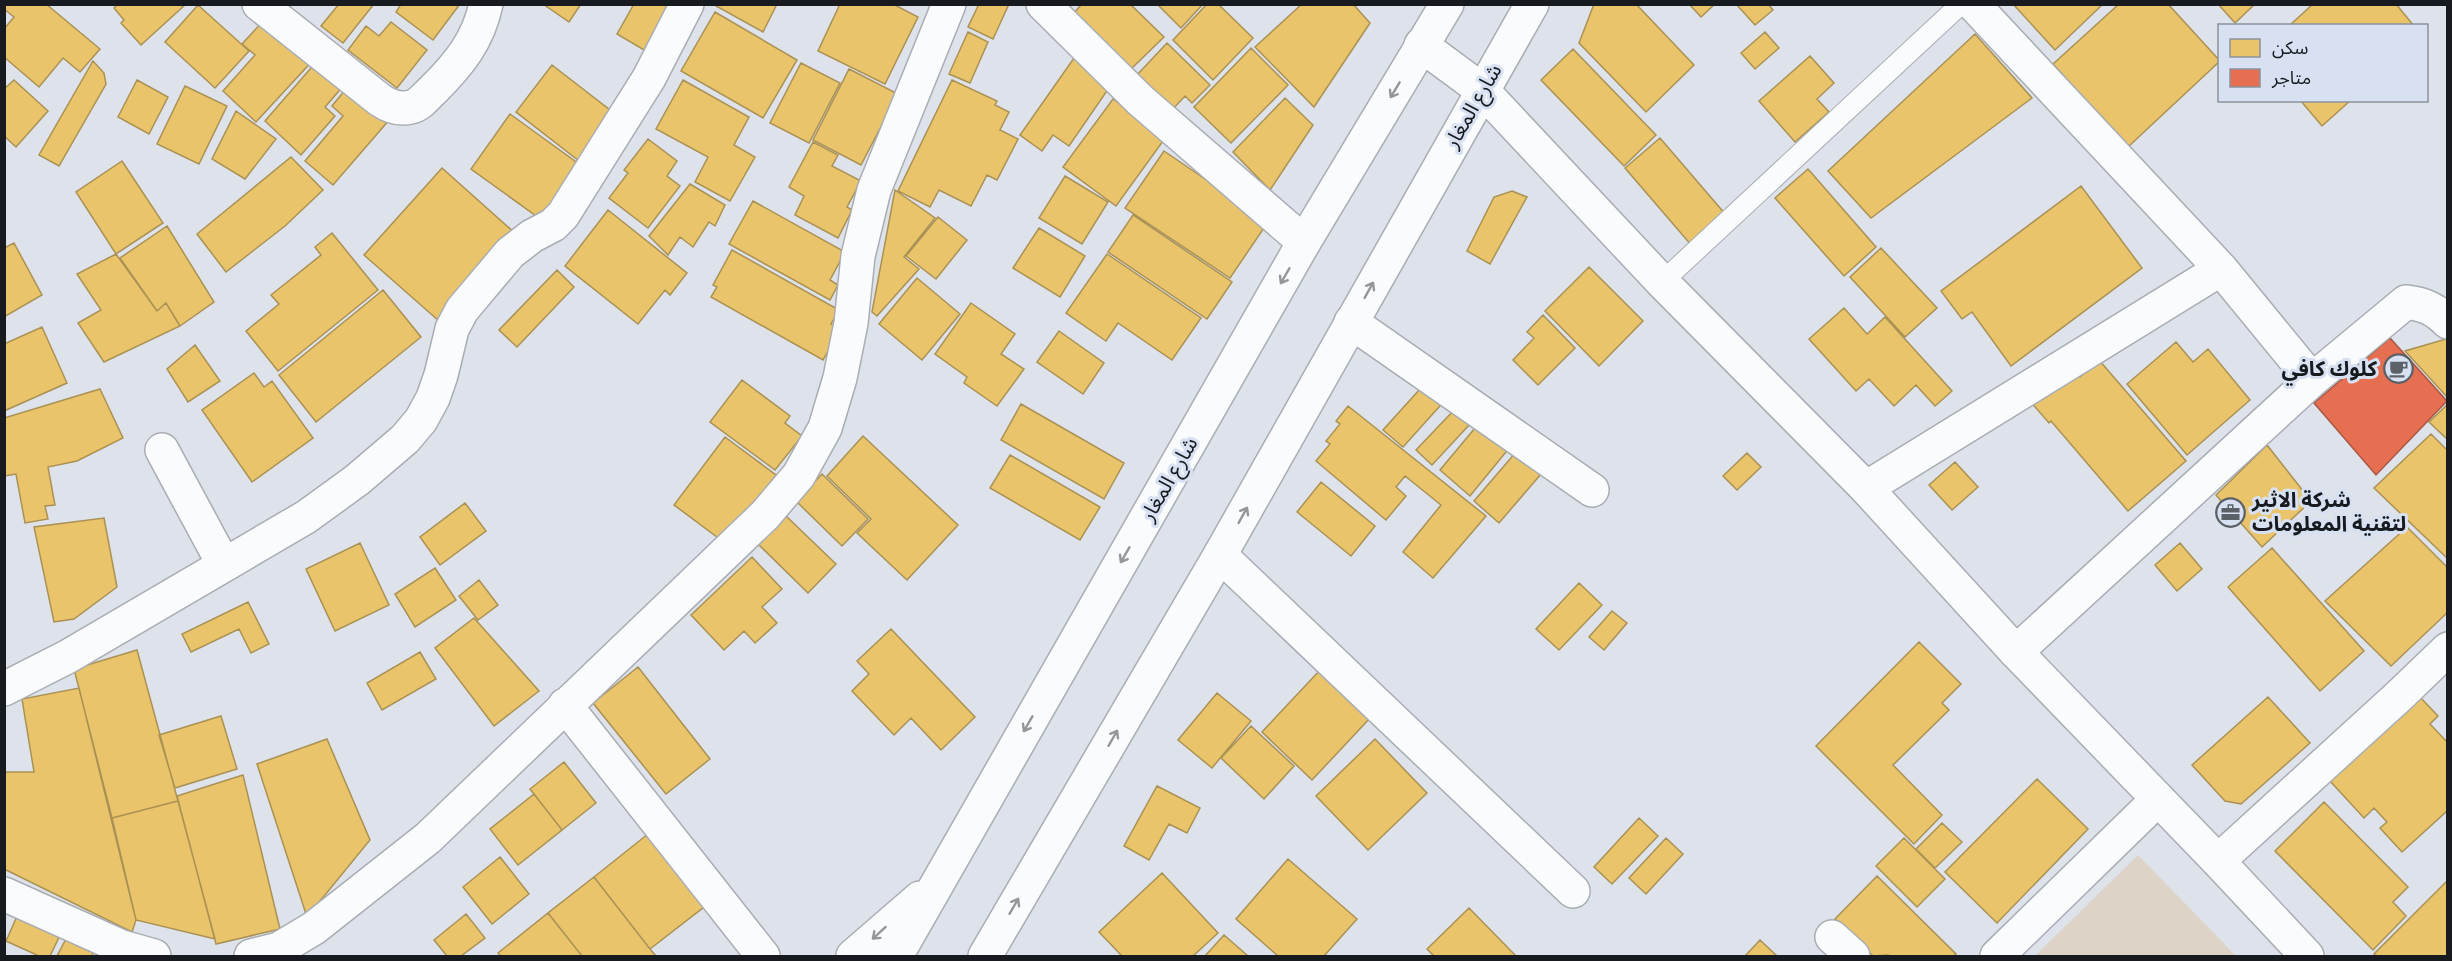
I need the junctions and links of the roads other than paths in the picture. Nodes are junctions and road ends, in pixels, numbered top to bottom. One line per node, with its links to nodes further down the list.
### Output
1 (259, 4): 2 (street)
2 (486, 4)
3 (687, 4): 22 (street)
4 (949, 4): 26 (street)
5 (1043, 4): 12 (street)
6 (1447, 4): 10 (street, شارع المغار)
7 (1532, 4): 11 (street, شارع المغار)
8 (1961, 4): 14 (lane)
9 (1973, 4): 13 (street)
10 (1421, 45): 11 (street); 12 (street, شارع المغار, one-way to 12)
11 (1482, 90): 14 (street); 15 (street, شارع المغار, one-way to 11)
12 (1304, 242): 29 (street, شارع المغار, one-way to 29)
13 (2221, 269): 17 (street); 19 (street)
14 (1662, 282): 19 (street)
15 (1351, 322): 20 (street); 21 (street, شارع المغار, one-way to 15)
16 (2448, 322): 17 (street)
17 (2312, 380): 24 (street)
18 (162, 450): 22 (street)
19 (1866, 488): 24 (street)
20 (1592, 489)
21 (1220, 555): 30 (street); 38 (street, شارع المغار, one-way to 21)
22 (224, 564): 25 (street)
23 (2448, 649): 28 (street)
24 (2016, 652): 27 (street)
25 (4, 689)
26 (565, 705): 32 (street); 35 (street)
27 (2158, 799): 28 (street); 39 (street)
28 (2218, 861): 40 (street)
29 (937, 883): 36 (street, one-way to 36); 37 (street, شارع المغار)
30 (1574, 891)
31 (4, 894): 33 (street)
32 (317, 942): 34 (street)
33 (154, 957)
34 (251, 957)
35 (763, 957)
36 (853, 957)
37 (896, 957)
38 (985, 957)
39 (1997, 957)
40 (2307, 957)

